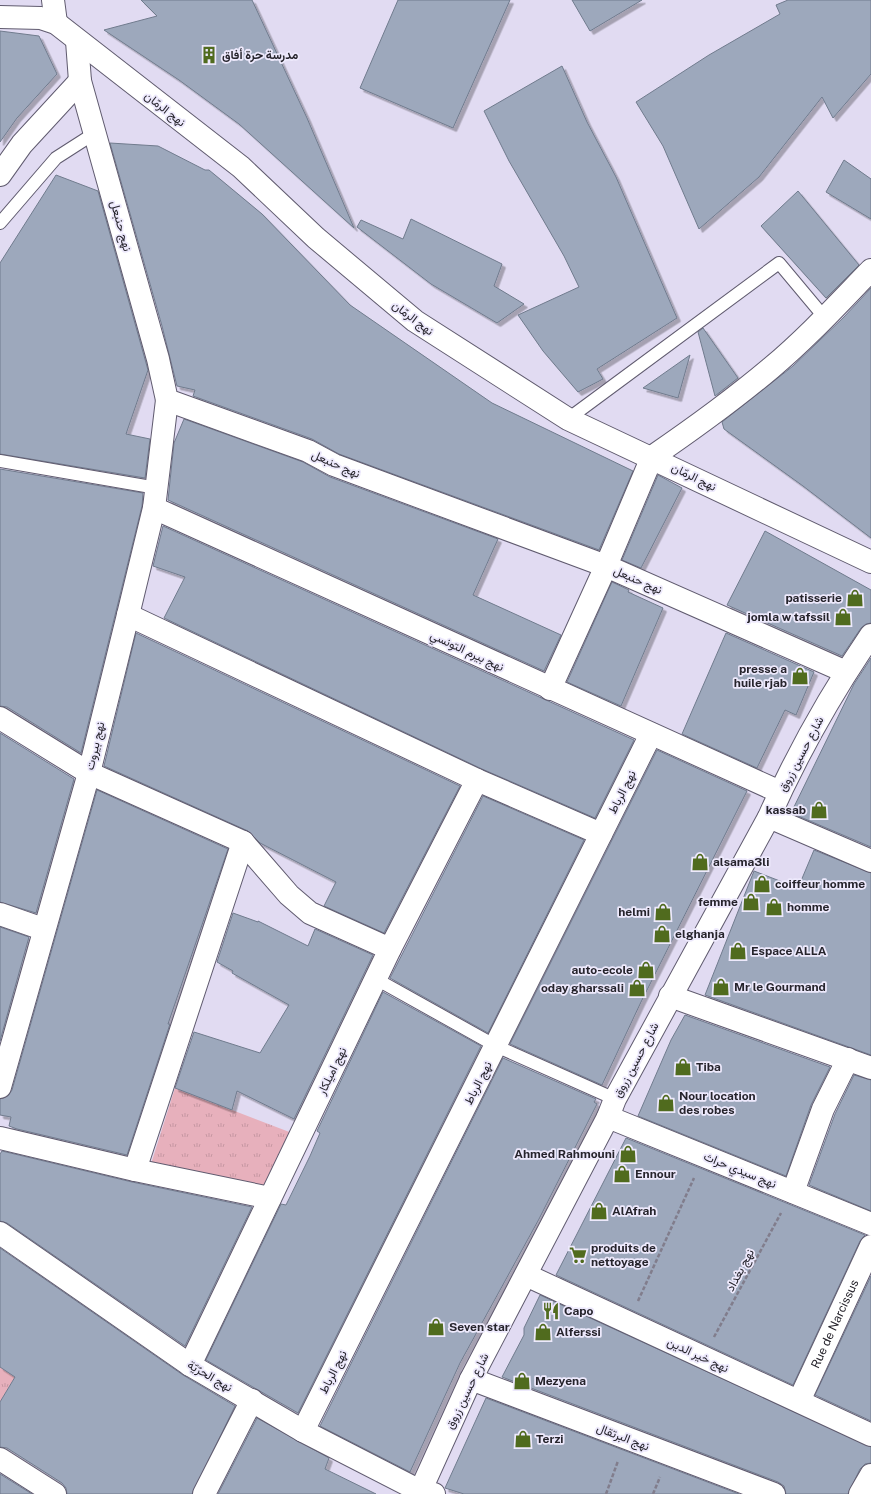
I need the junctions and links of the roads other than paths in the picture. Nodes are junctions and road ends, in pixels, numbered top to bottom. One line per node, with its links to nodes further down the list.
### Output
1 (53, 0): 3 (street)
2 (0, 18): 3 (street, نهج الرمّان)
3 (56, 23): 4 (street, نهج الرمّان)
4 (78, 41): 5 (street, نهج حنبعل); 12 (street, نهج الرمّان)
5 (80, 82): 6 (street, نهج حنبعل); 7 (street)
6 (95, 133): 8 (lane); 11 (street, نهج حنبعل)
7 (0, 175)
8 (0, 223)
9 (871, 270): 10 (street)
10 (825, 318): 12 (lane); 13 (street)
11 (167, 400): 15 (street, نهج بيروت); 17 (street, نهج حنبعل)
12 (568, 419): 13 (street, نهج الرمّان)
13 (652, 457): 16 (street, نهج الرمّان); 17 (street)
14 (0, 461): 15 (lane)
15 (155, 498): 18 (street, نهج بيروت); 21 (street, نهج بيرم التونسي)
16 (871, 562)
17 (606, 566): 20 (street, نهج حنبعل); 21 (street)
18 (128, 615): 24 (street, نهج بيروت); 25 (street)
19 (871, 635): 20 (street, شارع حسين زروق)
20 (846, 672): 26 (street, شارع حسين زروق)
21 (550, 689): 23 (street, نهج بيرم التونسي)
22 (0, 718): 24 (street)
23 (651, 734): 26 (street, نهج بيرم التونسي); 28 (street, نهج الرباط)
24 (89, 773): 29 (street); 32 (street, نهج بيروت)
25 (477, 780): 28 (street); 33 (street, نهج اميلكار)
26 (780, 792): 27 (street, شارع حسين زروق)
27 (769, 817): 30 (street); 35 (street, شارع حسين زروق)
28 (601, 834): 36 (street, نهج الرباط)
29 (243, 842): 33 (street); 42 (street)
30 (871, 861)
31 (0, 914): 32 (street)
32 (44, 929): 39 (street, نهج بيروت)
33 (390, 949): 34 (street, نهج اميلكار)
34 (376, 979): 36 (lane); 44 (street, نهج اميلكار)
35 (670, 996): 37 (street); 40 (street, شارع حسين زروق)
36 (496, 1046): 40 (lane); 53 (street, نهج الرباط)
37 (848, 1060): 38 (street); 43 (street)
38 (871, 1068)
39 (0, 1087)
40 (612, 1108): 43 (street, نهج سيدي حراث); 48 (street, شارع حسين زروق)
41 (0, 1138): 42 (street)
42 (135, 1170): 44 (street)
43 (793, 1192): 45 (street, نهج سيدي حراث)
44 (270, 1198): 49 (street, نهج اميلكار)
45 (871, 1224)
46 (0, 1233): 49 (street, نهج الحرّيّة)
47 (871, 1246): 52 (street, Rue de Narcissus)
48 (526, 1275): 50 (street, شارع حسين زروق); 52 (street, نهج خير الدين)
49 (190, 1365): 51 (street, نهج الحرّيّة)
50 (472, 1380): 57 (street, شارع حسين زروق); 60 (street, نهج البرتقال)
51 (252, 1400): 53 (street, نهج الحرّيّة); 59 (street)
52 (798, 1401): 54 (street, نهج خير الدين)
53 (304, 1431): 57 (street, نهج الحرّيّة)
54 (871, 1435)
55 (0, 1459): 58 (street)
56 (871, 1475): 61 (street)
57 (424, 1493)
58 (55, 1494)
59 (204, 1494)
60 (774, 1494)
61 (860, 1494)

